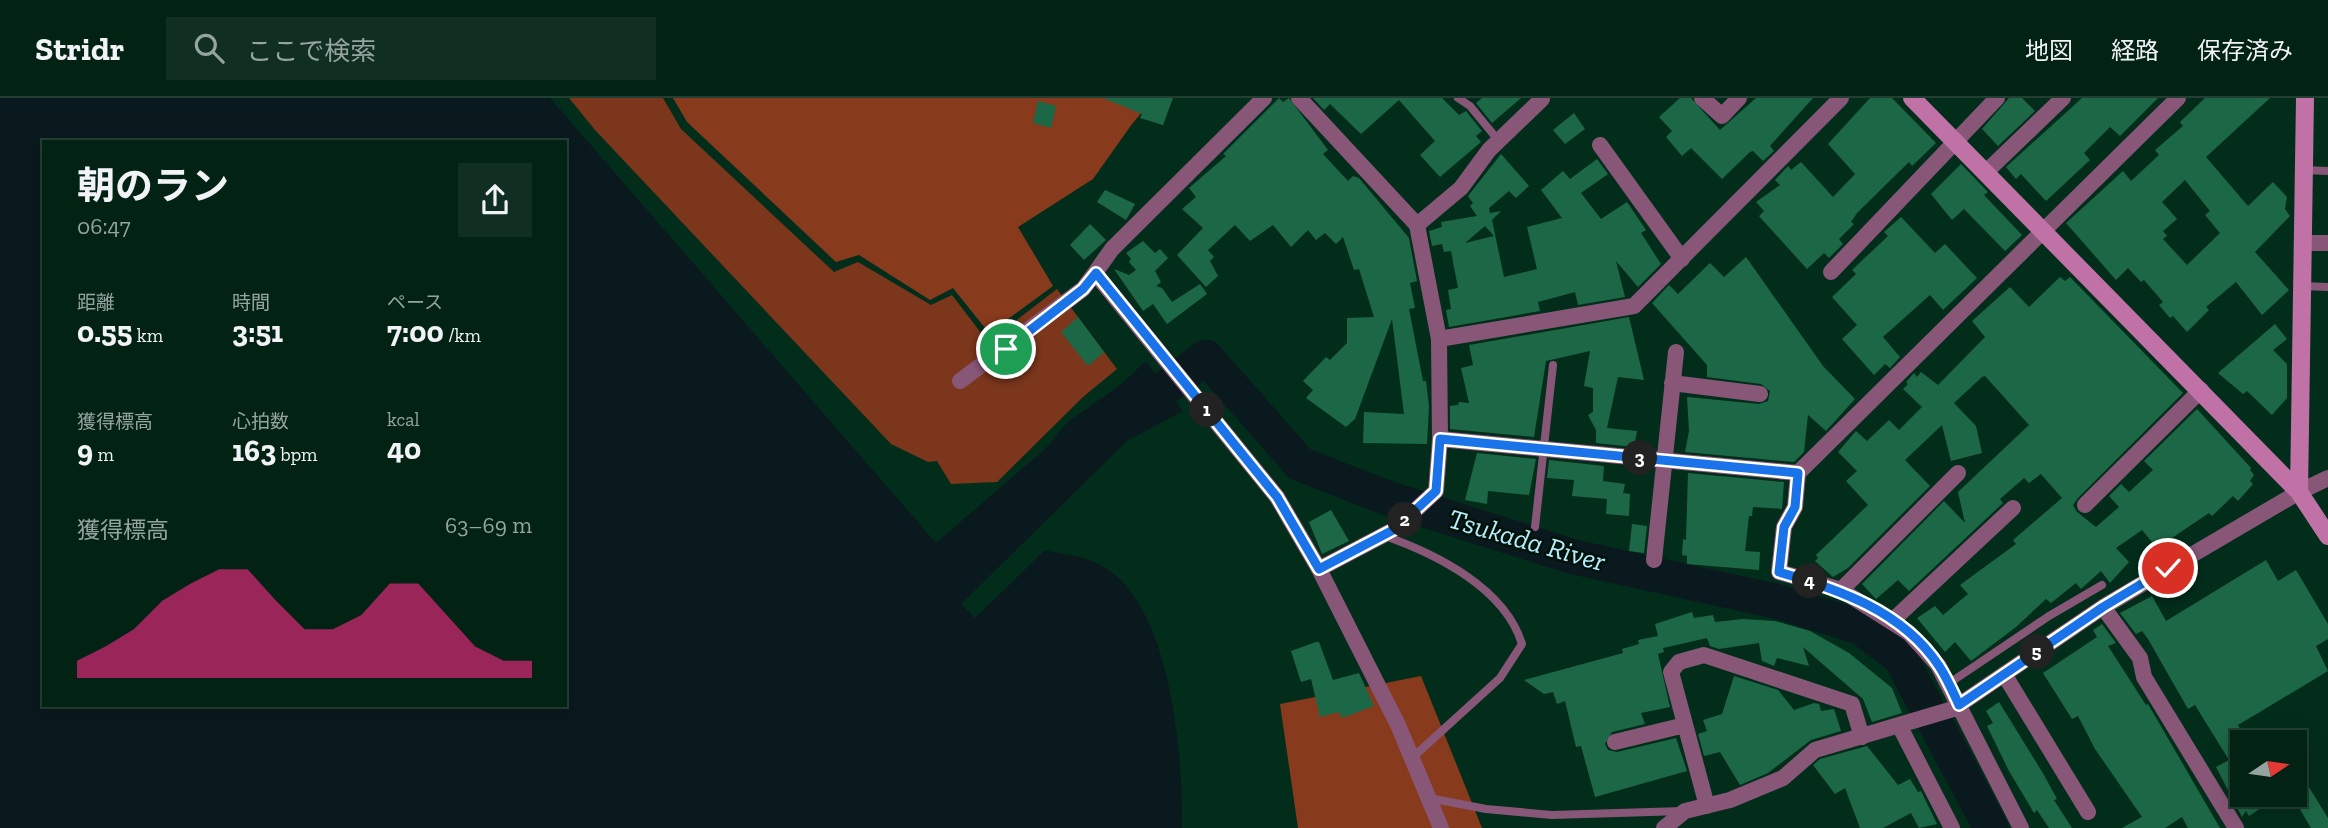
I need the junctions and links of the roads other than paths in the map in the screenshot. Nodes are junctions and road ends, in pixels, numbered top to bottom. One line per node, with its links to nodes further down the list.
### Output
1 (1264, 98): 25 (street)
2 (1299, 98): 19 (street)
3 (1458, 98): 13 (lane)
4 (1702, 98): 5 (street)
5 (1739, 98)
6 (1841, 98): 23 (street)
7 (1912, 98): 14 (street)
8 (1997, 98): 14 (street)
9 (2063, 98): 18 (street)
10 (2178, 98): 20 (street)
11 (2305, 98): 16 (street)
12 (1542, 99): 13 (street)
13 (1498, 140): 19 (street)
14 (1953, 140): 18 (street); 24 (street)
15 (1600, 145): 23 (street)
16 (2304, 170): 17 (lane); 21 (street)
17 (2328, 171)
18 (1986, 173): 20 (street)
19 (1416, 225): 28 (street)
20 (2043, 232): 35 (street); 40 (street)
21 (2302, 243): 22 (street); 26 (street)
22 (2328, 243)
23 (1682, 259): 28 (street)
24 (1831, 272)
25 (1096, 273): 29 (street); 50 (street)
26 (2301, 286): 27 (lane); 43 (street)
27 (2328, 287)
28 (1439, 339): 37 (street)
29 (1006, 349): 31 (lane); 33 (street)
30 (1676, 352): 34 (street)
31 (1019, 363)
32 (1553, 365): 38 (lane)
33 (956, 377)
34 (1672, 383): 36 (street); 39 (street)
35 (2201, 390): 43 (street); 44 (street)
36 (1760, 394)
37 (1440, 439): 38 (street); 47 (street)
38 (1543, 449): 39 (street); 46 (lane)
39 (1663, 460): 40 (street); 49 (street)
40 (1798, 473): 52 (street)
41 (1958, 473): 52 (street)
42 (2328, 478): 43 (street)
43 (2299, 492): 48 (street); 53 (street)
44 (2085, 505)
45 (2013, 508): 54 (street)
46 (1535, 527)
47 (1389, 532): 50 (street); 62 (lane)
48 (2328, 537)
49 (1654, 560)
50 (1319, 569): 62 (street)
51 (2102, 585): 56 (lane)
52 (1841, 590): 54 (street)
53 (2103, 607): 55 (street); 71 (street)
54 (1892, 621): 56 (street)
55 (2004, 674): 57 (street); 66 (street)
56 (1948, 684): 57 (street)
57 (1956, 707): 59 (street); 70 (street)
58 (1685, 725): 60 (street); 61 (street); 64 (street)
59 (1904, 726): 60 (street); 69 (street)
60 (1863, 737): 64 (street)
61 (1615, 742)
62 (1412, 758): 63 (street)
63 (1429, 798): 65 (lane); 67 (street)
64 (1707, 806): 65 (street)
65 (1685, 811): 68 (street)
66 (2088, 811)
67 (1441, 828)
68 (1664, 828)
69 (1952, 828)
70 (2021, 828)
71 (2236, 828)

